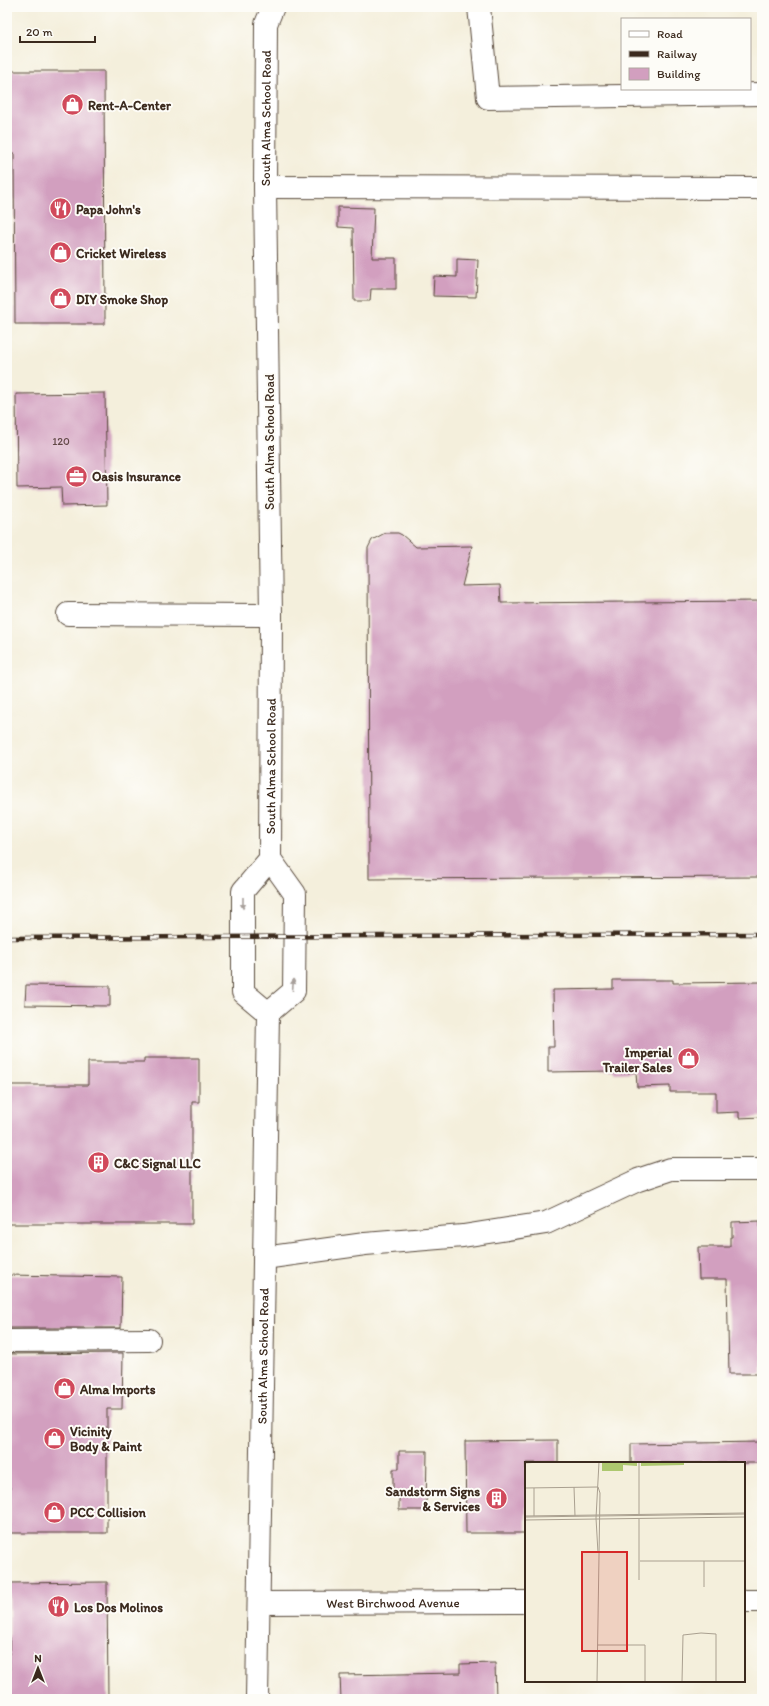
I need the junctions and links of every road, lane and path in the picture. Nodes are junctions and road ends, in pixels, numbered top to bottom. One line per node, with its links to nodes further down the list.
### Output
1 (479, 7): 3 (main road)
2 (265, 13): 4 (main road, South Alma School Road)
3 (762, 94)
4 (265, 187): 5 (main road); 7 (main road, South Alma School Road)
5 (762, 188)
6 (68, 614): 7 (main road)
7 (271, 615): 8 (main road, South Alma School Road)
8 (270, 859): 9 (main road, one-way to 8); 9 (main road, one-way to 9)
9 (268, 1013): 11 (main road, South Alma School Road)
10 (762, 1169): 11 (main road)
11 (264, 1258): 17 (main road, South Alma School Road)
12 (149, 1340): 13 (main road)
13 (7, 1341)
14 (745, 1601): 15 (main road)
15 (762, 1601)
16 (525, 1602): 17 (main road, West Birchwood Avenue)
17 (259, 1603): 18 (main road, South Alma School Road)
18 (257, 1699)

